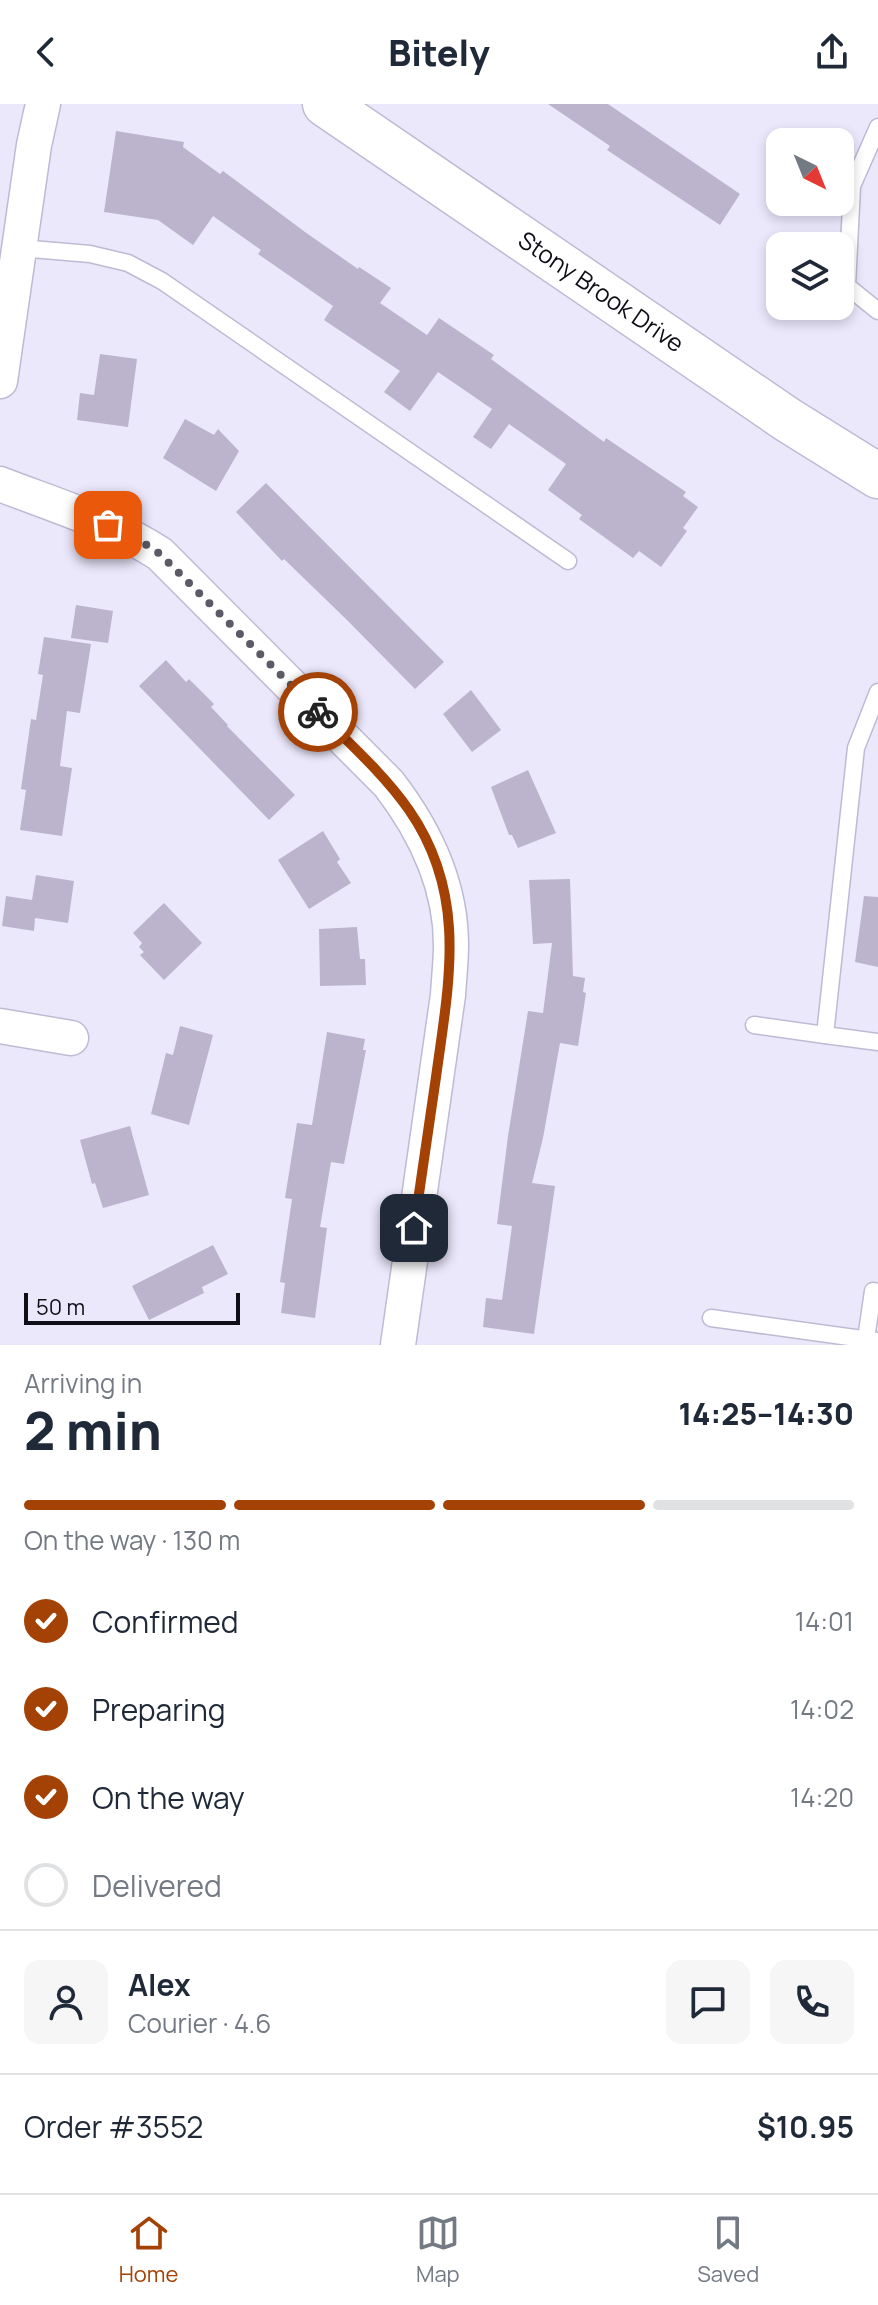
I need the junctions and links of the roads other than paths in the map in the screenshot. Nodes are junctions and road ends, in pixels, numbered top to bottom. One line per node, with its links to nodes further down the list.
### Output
1 (43, 104): 4 (street)
2 (325, 104): 7 (street, Stony Brook Drive)
3 (878, 127): 5 (lane)
4 (20, 248): 6 (street); 9 (lane)
5 (878, 311)
6 (0, 381)
7 (878, 476)
8 (0, 484): 19 (street)
9 (568, 561)
10 (878, 692): 13 (lane)
11 (754, 1025): 13 (lane)
12 (0, 1026): 14 (street)
13 (825, 1035): 15 (lane)
14 (71, 1038)
15 (878, 1042)
16 (878, 1292): 18 (lane)
17 (711, 1318): 18 (lane)
18 (872, 1340)
19 (398, 1345)

